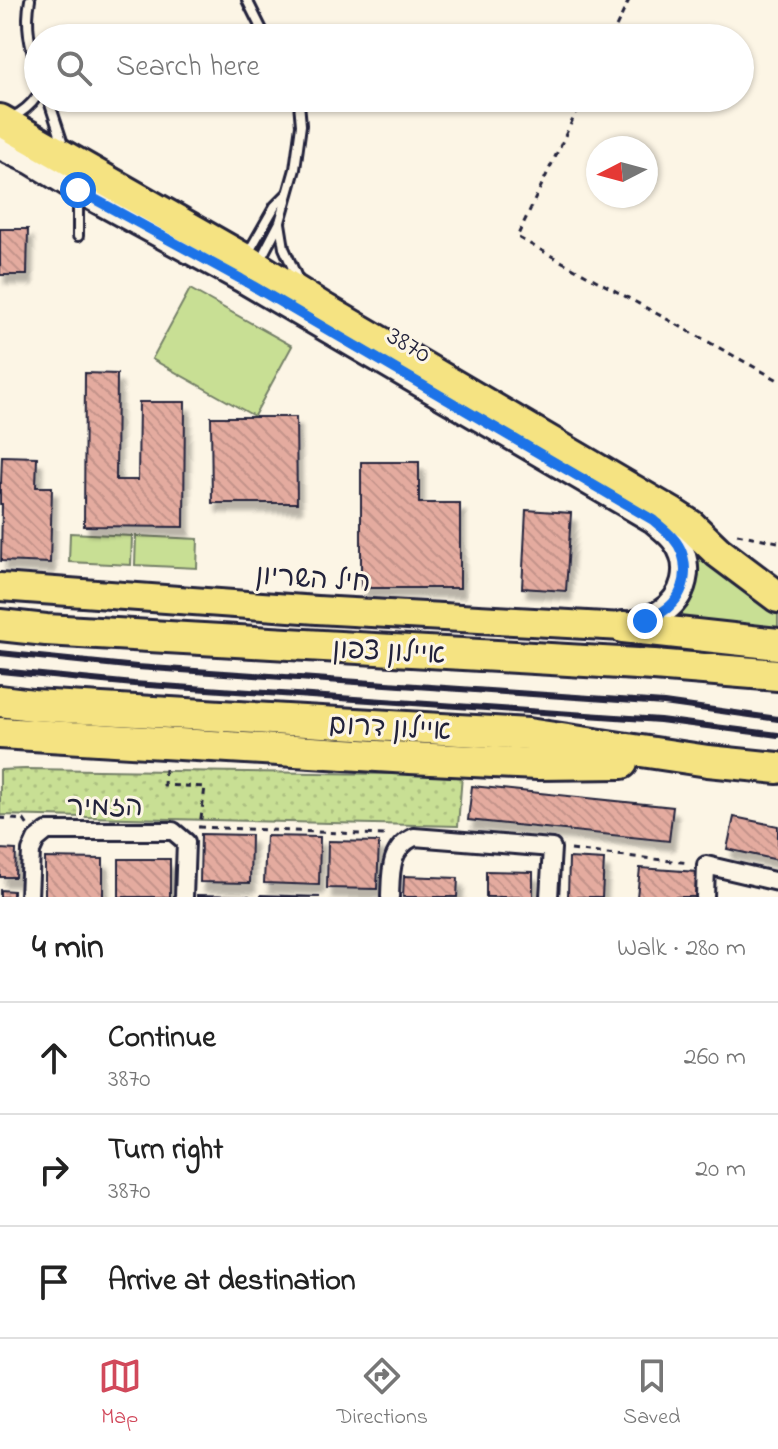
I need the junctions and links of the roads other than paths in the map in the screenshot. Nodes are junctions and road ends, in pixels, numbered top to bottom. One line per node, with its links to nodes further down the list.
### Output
1 (30, 0): 3 (lane)
2 (247, 0): 4 (lane)
3 (27, 24)
4 (259, 24)
5 (24, 110): 8 (lane)
6 (53, 112): 10 (lane)
7 (300, 112): 11 (lane)
8 (0, 120): 10 (highway)
9 (0, 147): 10 (street)
10 (69, 176): 13 (lane); 14 (highway)
11 (287, 194): 12 (lane); 14 (lane)
12 (280, 222): 14 (lane); 15 (lane)
13 (78, 236)
14 (247, 268): 15 (highway); 19 (street, 3870)
15 (324, 309): 17 (highway)
16 (0, 587): 19 (main road, חיל השריון)
17 (778, 597)
18 (0, 625): 21 (highway, איילון צפון)
19 (623, 627): 20 (highway)
20 (778, 644)
21 (778, 675)
22 (0, 701): 26 (highway, איילון דרום)
23 (0, 733): 24 (highway)
24 (33, 735): 25 (highway); 26 (highway)
25 (0, 740)
26 (708, 761): 27 (highway, איילון דרום)
27 (778, 768)
28 (778, 882): 33 (street)
29 (29, 897): 30 (street, הזמיר)
30 (184, 897)
31 (390, 897): 32 (street)
32 (549, 897)
33 (705, 897)

